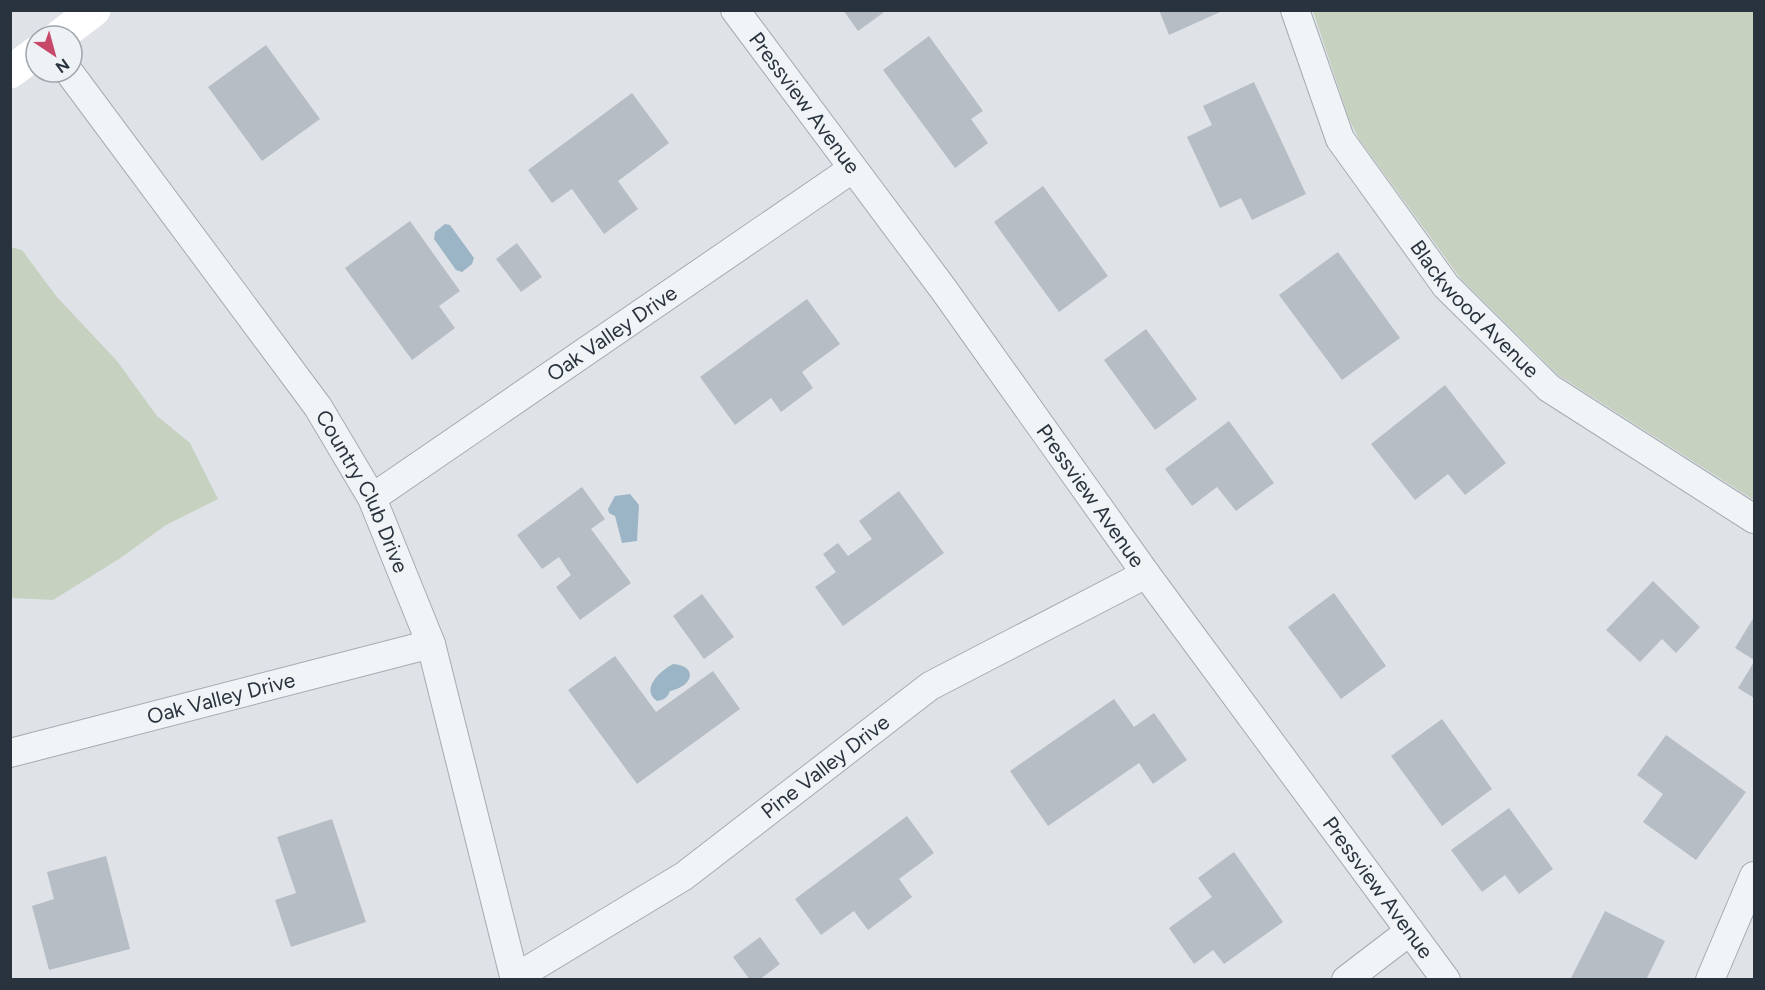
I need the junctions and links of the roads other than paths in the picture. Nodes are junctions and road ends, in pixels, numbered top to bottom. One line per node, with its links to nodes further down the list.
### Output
1 (94, 10): 4 (street)
2 (735, 10): 8 (street, Pressview Avenue)
3 (1295, 10): 10 (street, Blackwood Avenue)
4 (76, 24)
5 (24, 62): 6 (street)
6 (10, 72)
7 (78, 84): 9 (street, Country Club Drive)
8 (852, 169): 9 (street, Oak Valley Drive); 11 (street, Pressview Avenue)
9 (372, 498): 12 (street, Country Club Drive)
10 (1755, 519)
11 (1146, 574): 15 (street, Pressview Avenue); 16 (street, Pine Valley Drive)
12 (431, 644): 13 (street, Oak Valley Drive); 16 (street, Country Club Drive)
13 (10, 753)
14 (1755, 876): 19 (street)
15 (1410, 932): 17 (street); 18 (street, Pressview Avenue)
16 (515, 979)
17 (1346, 980)
18 (1446, 980)
19 (1710, 980)

